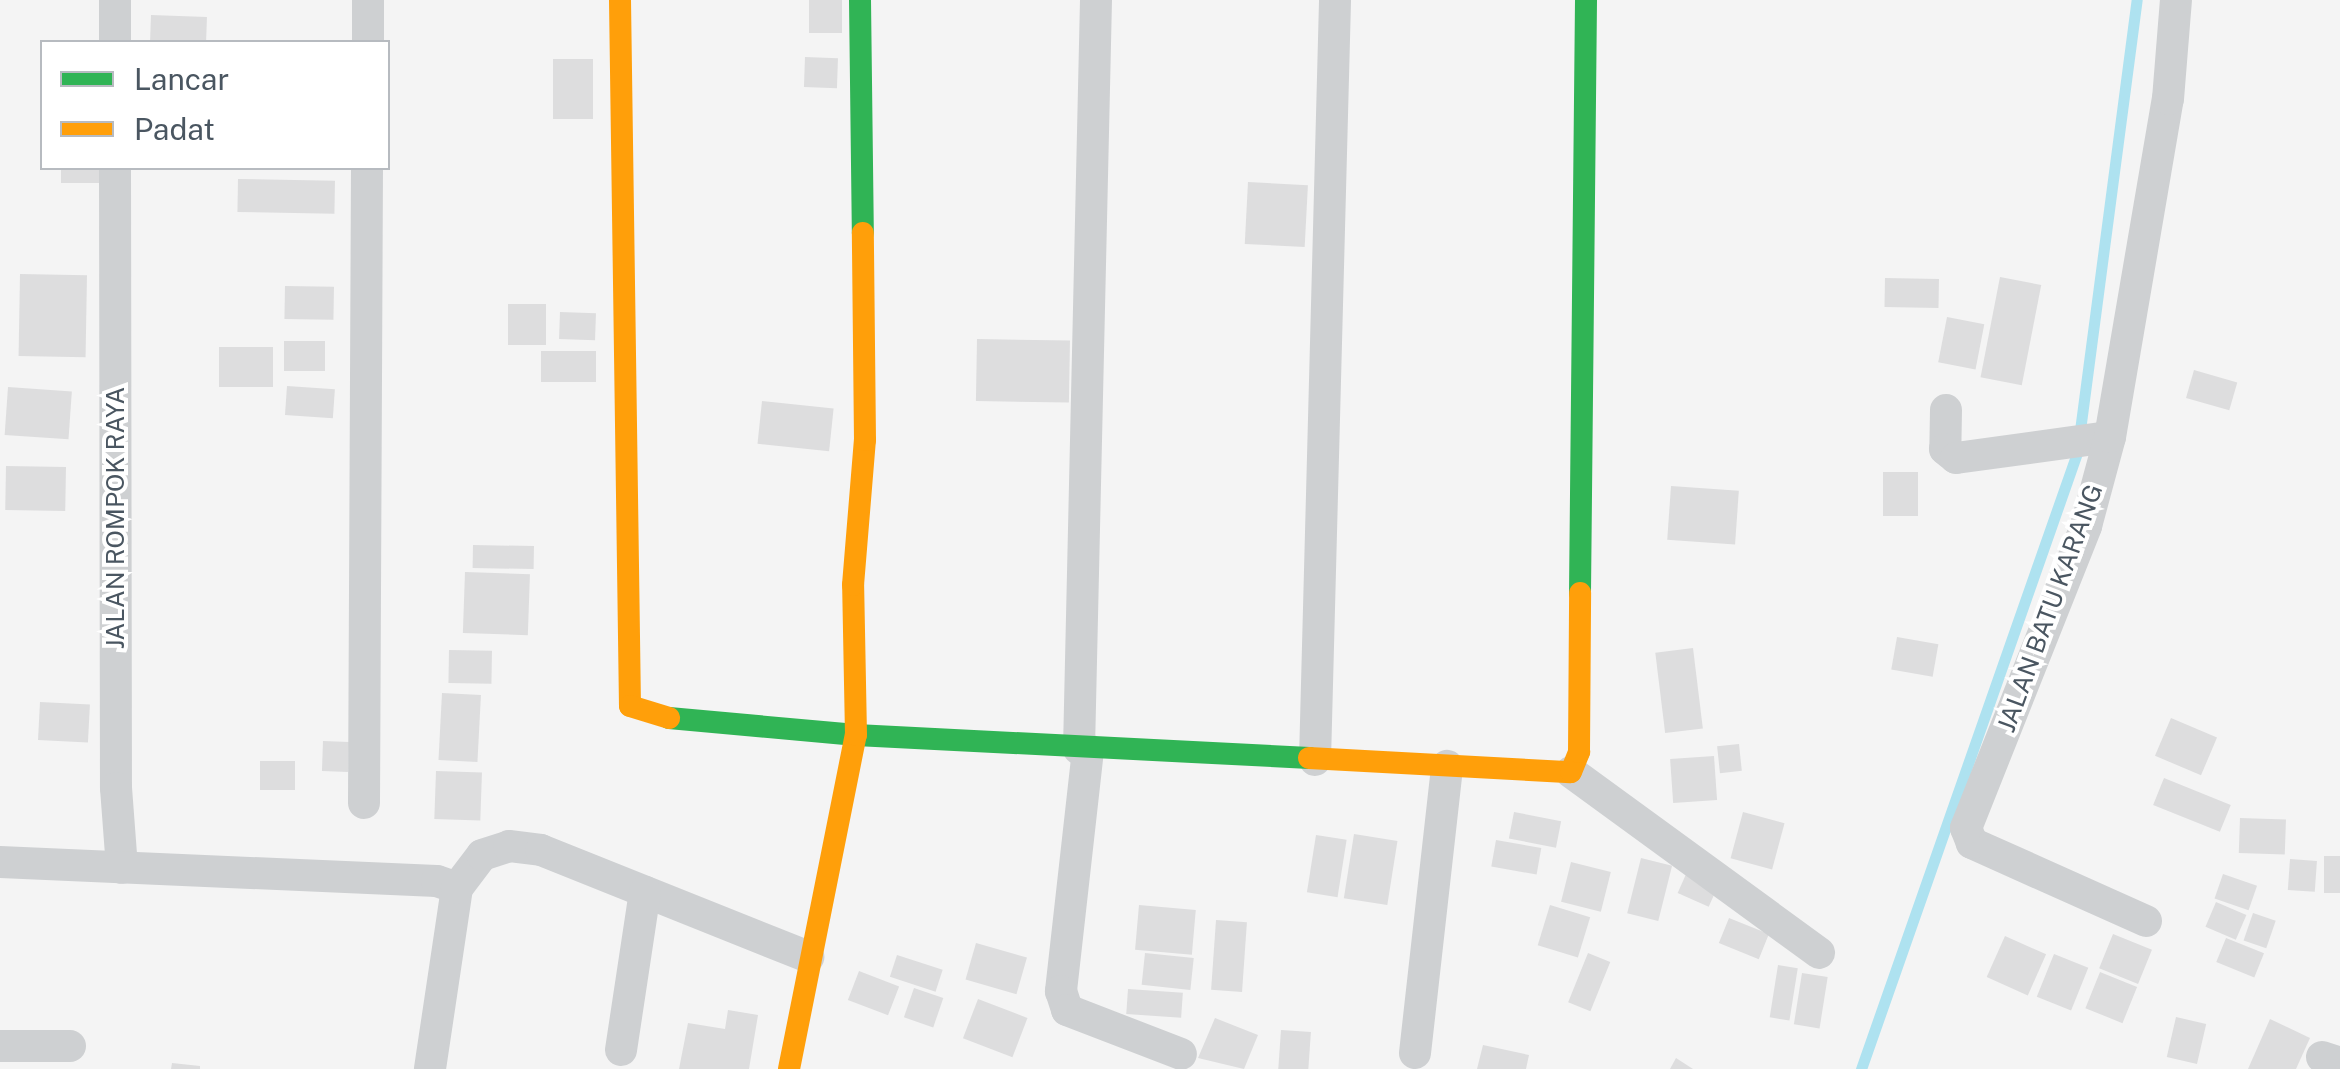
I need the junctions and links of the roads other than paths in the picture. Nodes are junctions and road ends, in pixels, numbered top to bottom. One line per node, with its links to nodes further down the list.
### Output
1 (115, 0): 9 (street)
2 (368, 0): 10 (street)
3 (620, 0): 15 (street)
4 (860, 0): 15 (street)
5 (1096, 0): 16 (street)
6 (1335, 0): 17 (street)
7 (1586, 0): 19 (street)
8 (2176, 0): 14 (street, JALAN BATU KARANG)
9 (115, 40)
10 (368, 40)
11 (115, 170): 22 (street, JALAN ROMPOK RAYA)
12 (367, 170): 20 (street)
13 (1946, 410): 14 (street)
14 (2099, 437): 25 (street, JALAN BATU KARANG)
15 (856, 735): 16 (street); 27 (street)
16 (1084, 749): 17 (street); 32 (street)
17 (1315, 760): 18 (street)
18 (1447, 766): 19 (street); 31 (street)
19 (1571, 772): 26 (street)
20 (364, 803)
21 (0, 862): 22 (street)
22 (122, 868): 23 (street)
23 (457, 888): 24 (street); 33 (street)
24 (644, 892): 27 (street); 30 (street)
25 (2146, 920)
26 (1819, 953)
27 (808, 956): 34 (street)
28 (0, 1046): 29 (street)
29 (70, 1046)
30 (621, 1050)
31 (1415, 1053)
32 (1182, 1054)
33 (430, 1069)
34 (789, 1069)

